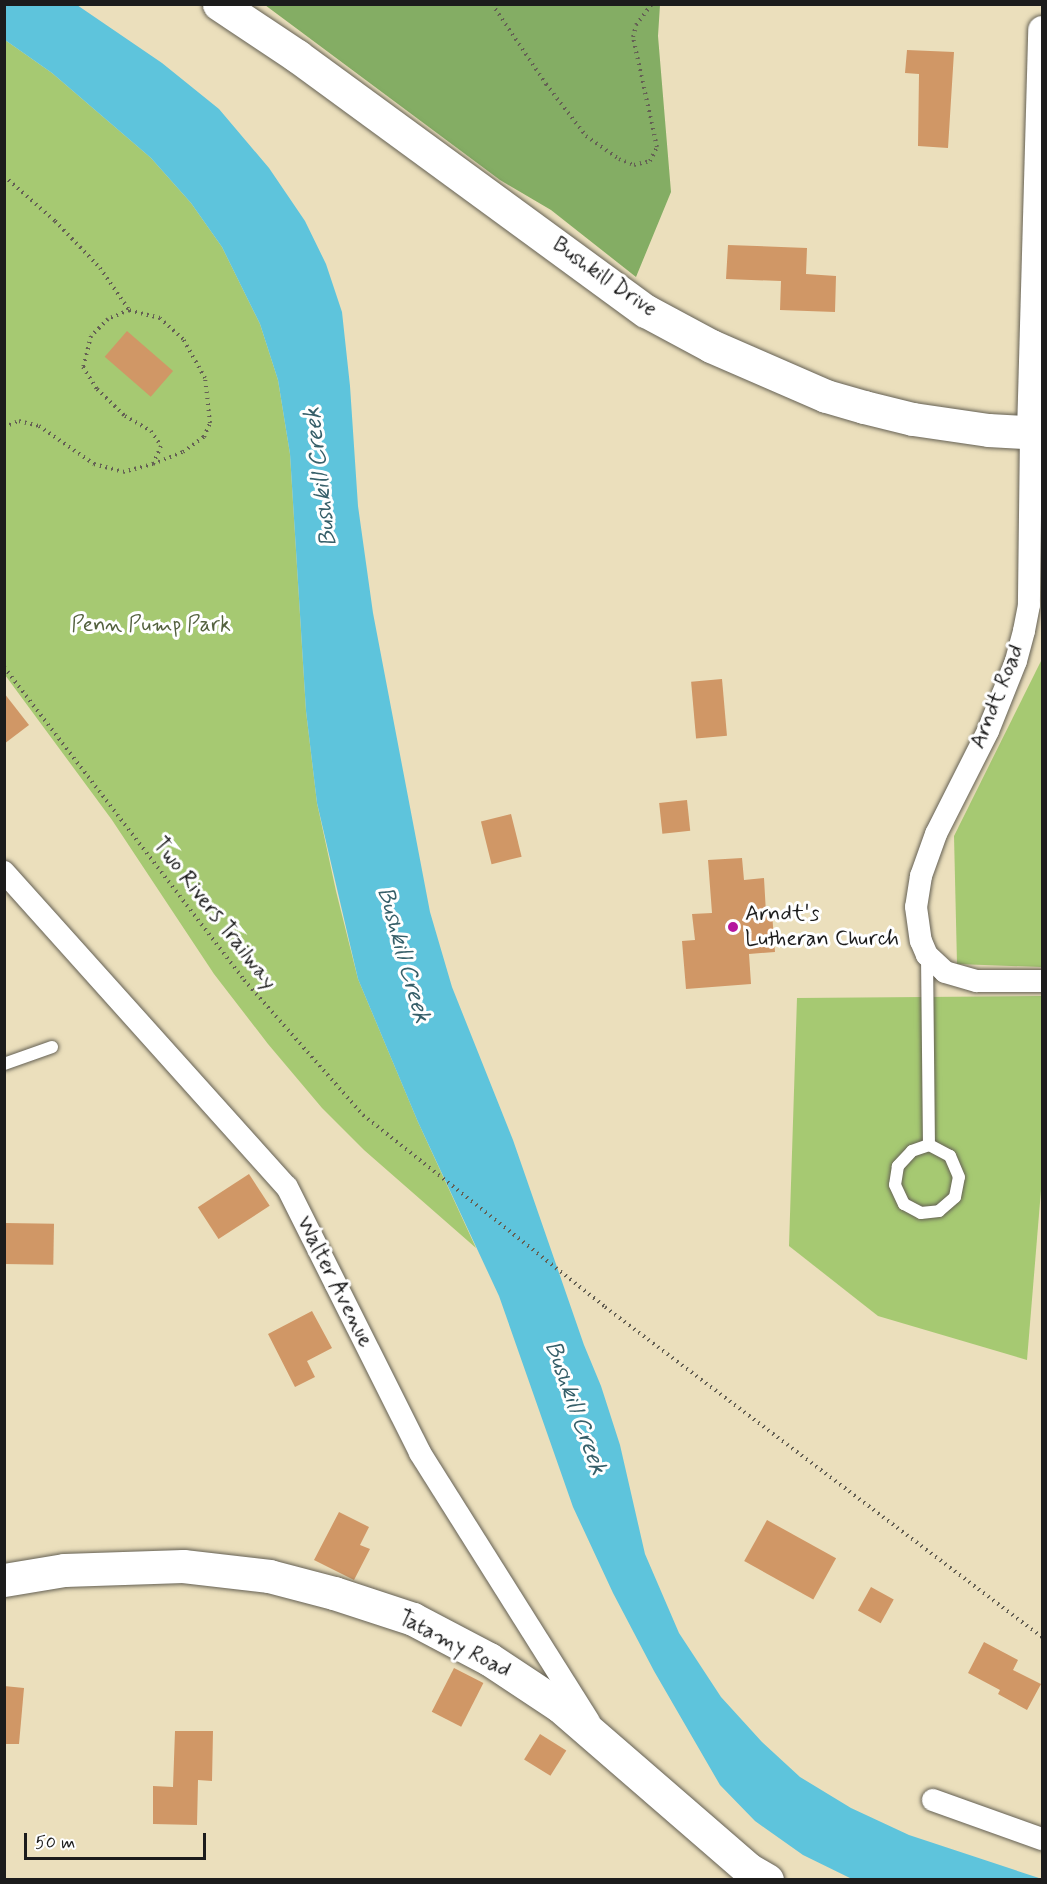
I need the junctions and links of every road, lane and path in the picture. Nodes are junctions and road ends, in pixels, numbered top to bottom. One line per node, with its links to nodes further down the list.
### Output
1 (219, 4): 8 (main road, Bushkill Drive)
2 (492, 4): 3 (path)
3 (652, 4)
4 (1042, 30): 8 (street, Arndt Road)
5 (4, 176): 6 (path)
6 (129, 310): 9 (path); 9 (path)
7 (4, 427): 9 (path)
8 (1037, 433): 12 (street, Arndt Road)
9 (153, 464)
10 (4, 667): 18 (path, Two Rivers Trailway)
11 (4, 872): 19 (street, Walter Avenue)
12 (927, 955): 13 (street); 16 (lane)
13 (1042, 981)
14 (52, 1047): 15 (lane)
15 (4, 1064)
16 (928, 1146): 16 (lane)
17 (4, 1580): 19 (main road, Tatamy Road)
18 (1042, 1637)
19 (600, 1738): 22 (main road, Tatamy Road)
20 (933, 1800): 21 (street)
21 (1042, 1839)
22 (767, 1880)

